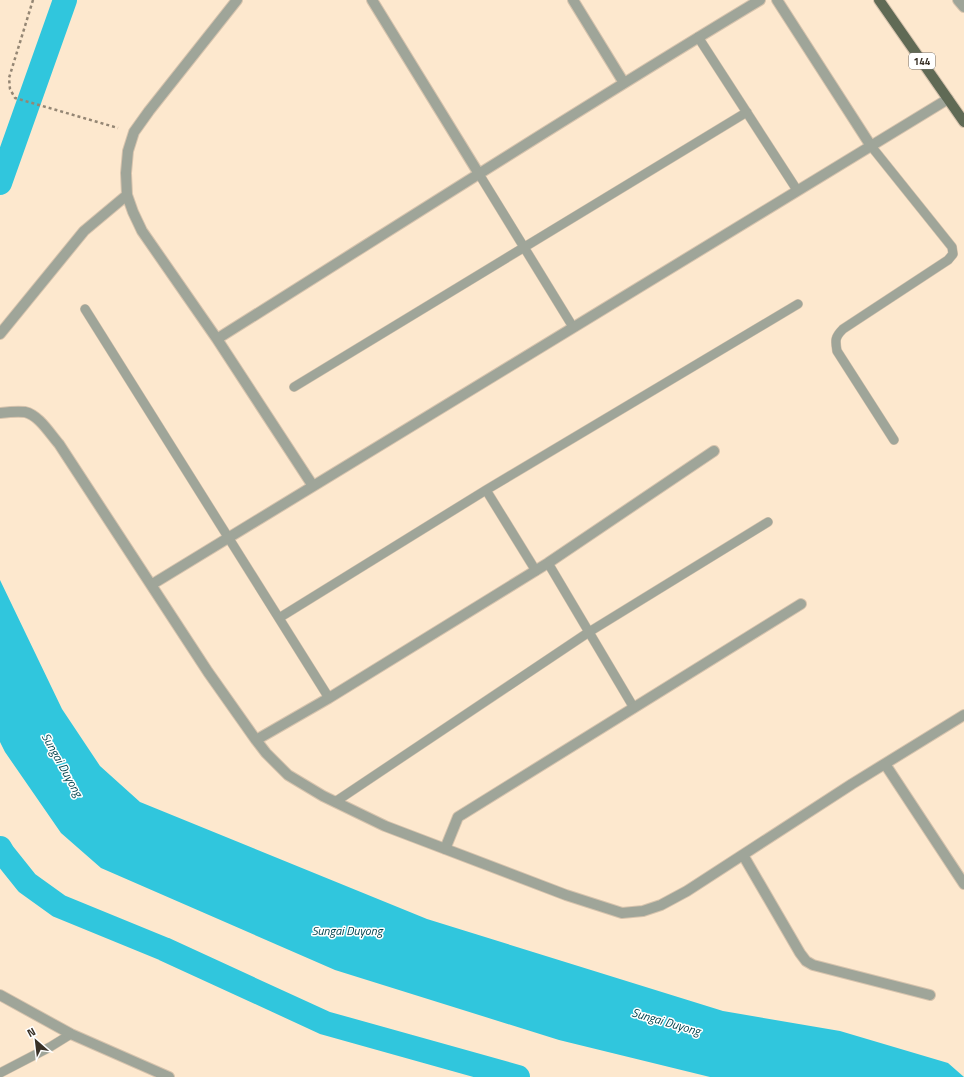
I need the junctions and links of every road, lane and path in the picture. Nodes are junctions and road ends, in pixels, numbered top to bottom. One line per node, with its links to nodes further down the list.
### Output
1 (33, 0): 15 (path)
2 (237, 0): 15 (street)
3 (372, 0): 17 (street)
4 (573, 0): 11 (street)
5 (760, 0): 10 (street)
6 (777, 0): 16 (street)
7 (879, 0): 12 (main road, 144)
8 (958, 0): 9 (street)
9 (964, 7)
10 (698, 37): 11 (street); 13 (lane)
11 (624, 84): 17 (street)
12 (948, 99): 14 (main road, 144); 16 (street)
13 (747, 112): 18 (lane); 20 (lane)
14 (964, 122)
15 (134, 132): 19 (street)
16 (871, 146): 18 (street); 28 (lane)
17 (479, 174): 20 (lane); 25 (street)
18 (797, 190): 23 (street)
19 (127, 195): 24 (street); 25 (street)
20 (524, 247): 23 (lane); 26 (lane)
21 (798, 304): 31 (lane)
22 (85, 310): 33 (lane)
23 (573, 328): 30 (street)
24 (0, 334)
25 (217, 340): 30 (street)
26 (294, 387)
27 (0, 413): 36 (street)
28 (894, 440)
29 (714, 451): 34 (street)
30 (313, 486): 33 (street)
31 (486, 490): 35 (lane); 38 (lane)
32 (768, 522): 39 (lane)
33 (228, 538): 36 (street); 38 (lane)
34 (548, 563): 35 (street); 39 (lane)
35 (536, 571): 40 (street)
36 (151, 585): 43 (street)
37 (801, 604): 41 (street)
38 (279, 618): 40 (lane)
39 (589, 632): 41 (lane); 45 (lane)
40 (329, 698): 43 (street)
41 (634, 708): 46 (street)
42 (964, 715): 44 (street)
43 (256, 740): 45 (street)
44 (885, 764): 47 (street); 48 (street)
45 (335, 802): 46 (street)
46 (445, 849): 47 (street)
47 (743, 855): 50 (street)
48 (964, 884)
49 (0, 995): 51 (street)
50 (930, 995)
51 (71, 1034): 52 (lane); 53 (street)
52 (0, 1074)
53 (169, 1077)

